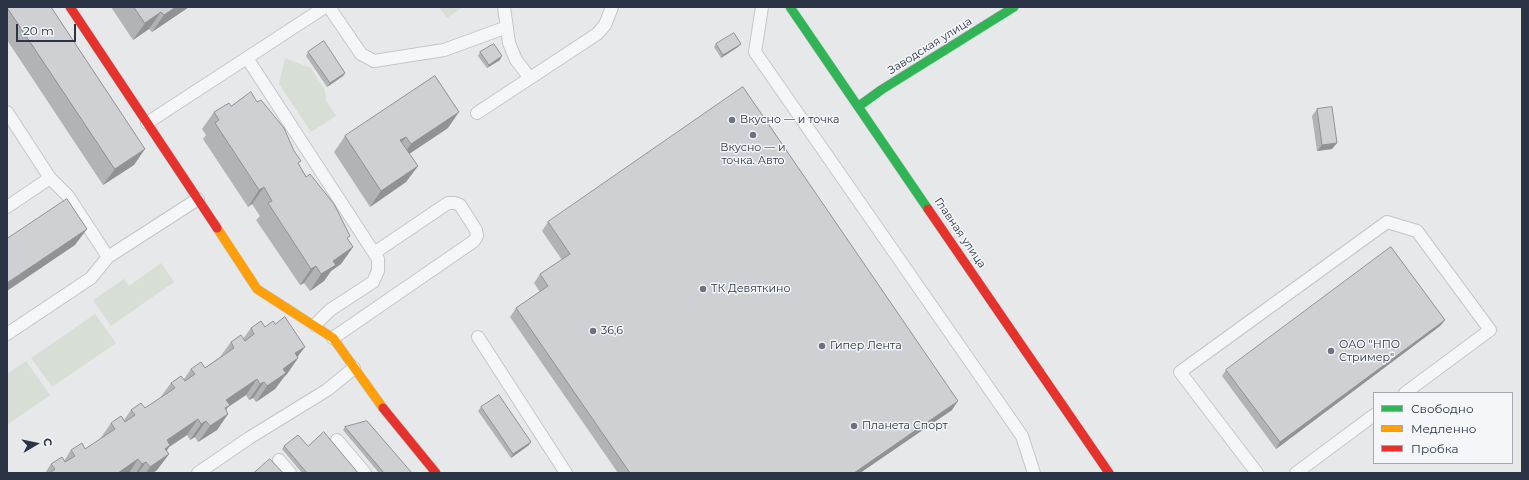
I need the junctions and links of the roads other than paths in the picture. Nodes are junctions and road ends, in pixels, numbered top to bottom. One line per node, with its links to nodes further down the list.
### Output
1 (70, 7): 15 (street)
2 (325, 7): 10 (lane)
3 (329, 7): 9 (lane)
4 (504, 7): 9 (lane)
5 (612, 7): 11 (lane)
6 (762, 7): 35 (lane)
7 (790, 7): 12 (street, Главная улица)
8 (1014, 7): 12 (street, Заводская улица)
9 (507, 27): 11 (lane)
10 (247, 58): 15 (lane); 19 (lane)
11 (530, 78): 14 (lane)
12 (859, 106): 36 (street, Главная улица)
13 (7, 112): 16 (lane)
14 (477, 113)
15 (147, 123): 17 (street)
16 (50, 178): 18 (lane); 20 (lane)
17 (198, 199): 20 (lane); 21 (street)
18 (7, 207)
19 (374, 253): 21 (lane); 24 (lane)
20 (108, 257): 22 (lane)
21 (315, 324): 24 (street)
22 (7, 334)
23 (478, 337): 34 (lane)
24 (333, 338): 25 (street)
25 (354, 368): 30 (lane); 33 (street)
26 (1405, 392): 37 (lane)
27 (1373, 417): 38 (lane)
28 (337, 440): 32 (lane)
29 (279, 460): 31 (lane)
30 (198, 473)
31 (290, 473)
32 (365, 473)
33 (436, 473)
34 (566, 473)
35 (1034, 473)
36 (1109, 473)
37 (1257, 473)
38 (1296, 473)

